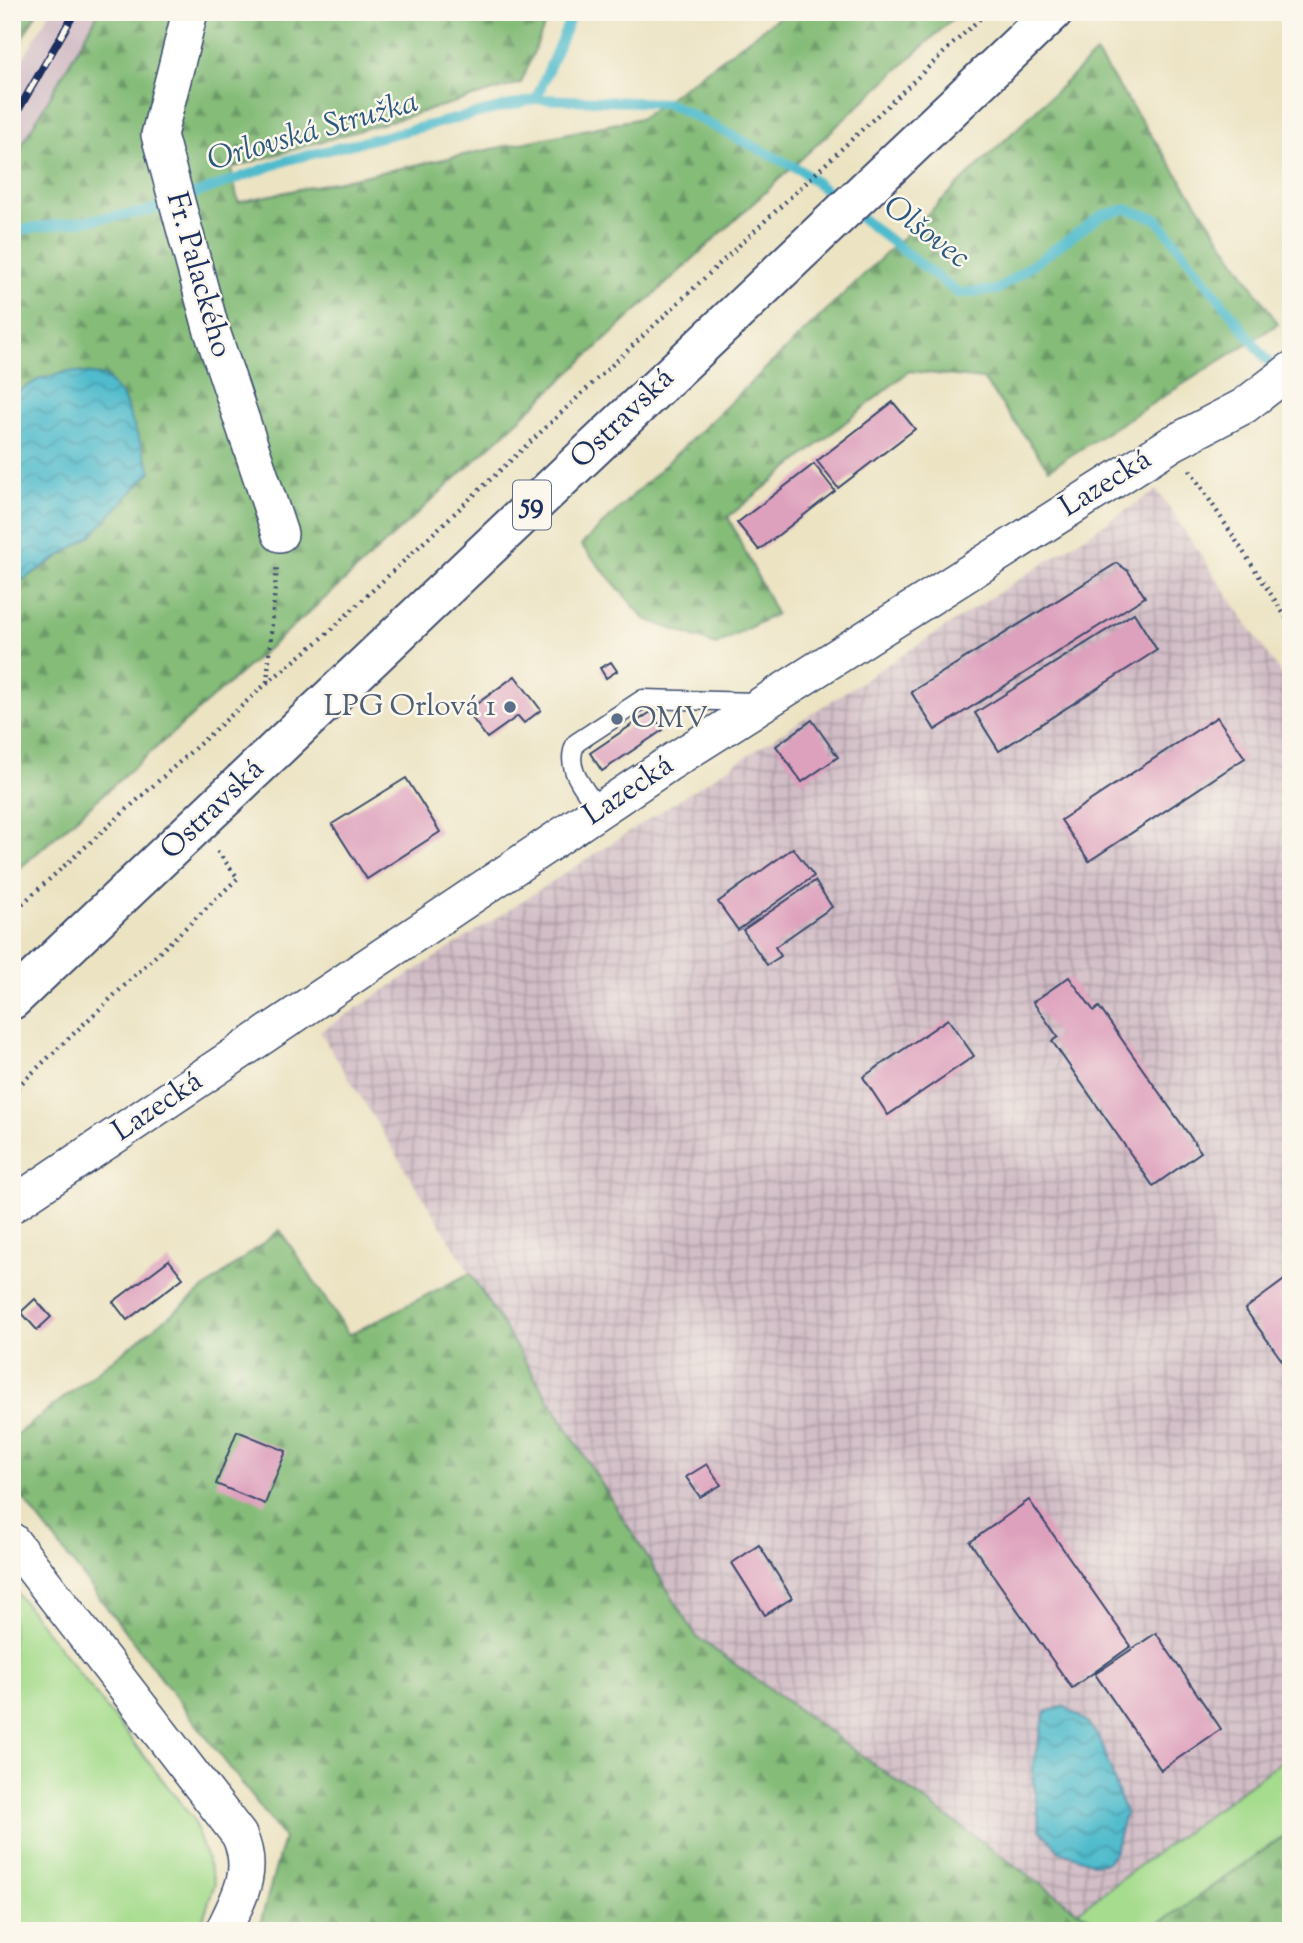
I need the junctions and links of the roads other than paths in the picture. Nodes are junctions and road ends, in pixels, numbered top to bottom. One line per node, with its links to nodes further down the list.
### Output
1 (190, 12): 4 (street, Fr. Palackého)
2 (1053, 12): 7 (main road, Ostravská / 59)
3 (1291, 370): 5 (street, Lazecká)
4 (280, 534)
5 (764, 702): 6 (street, Lazecká); 6 (lane)
6 (599, 810): 8 (street, Lazecká)
7 (12, 1000)
8 (12, 1205)
9 (12, 1541): 10 (street)
10 (223, 1931)

